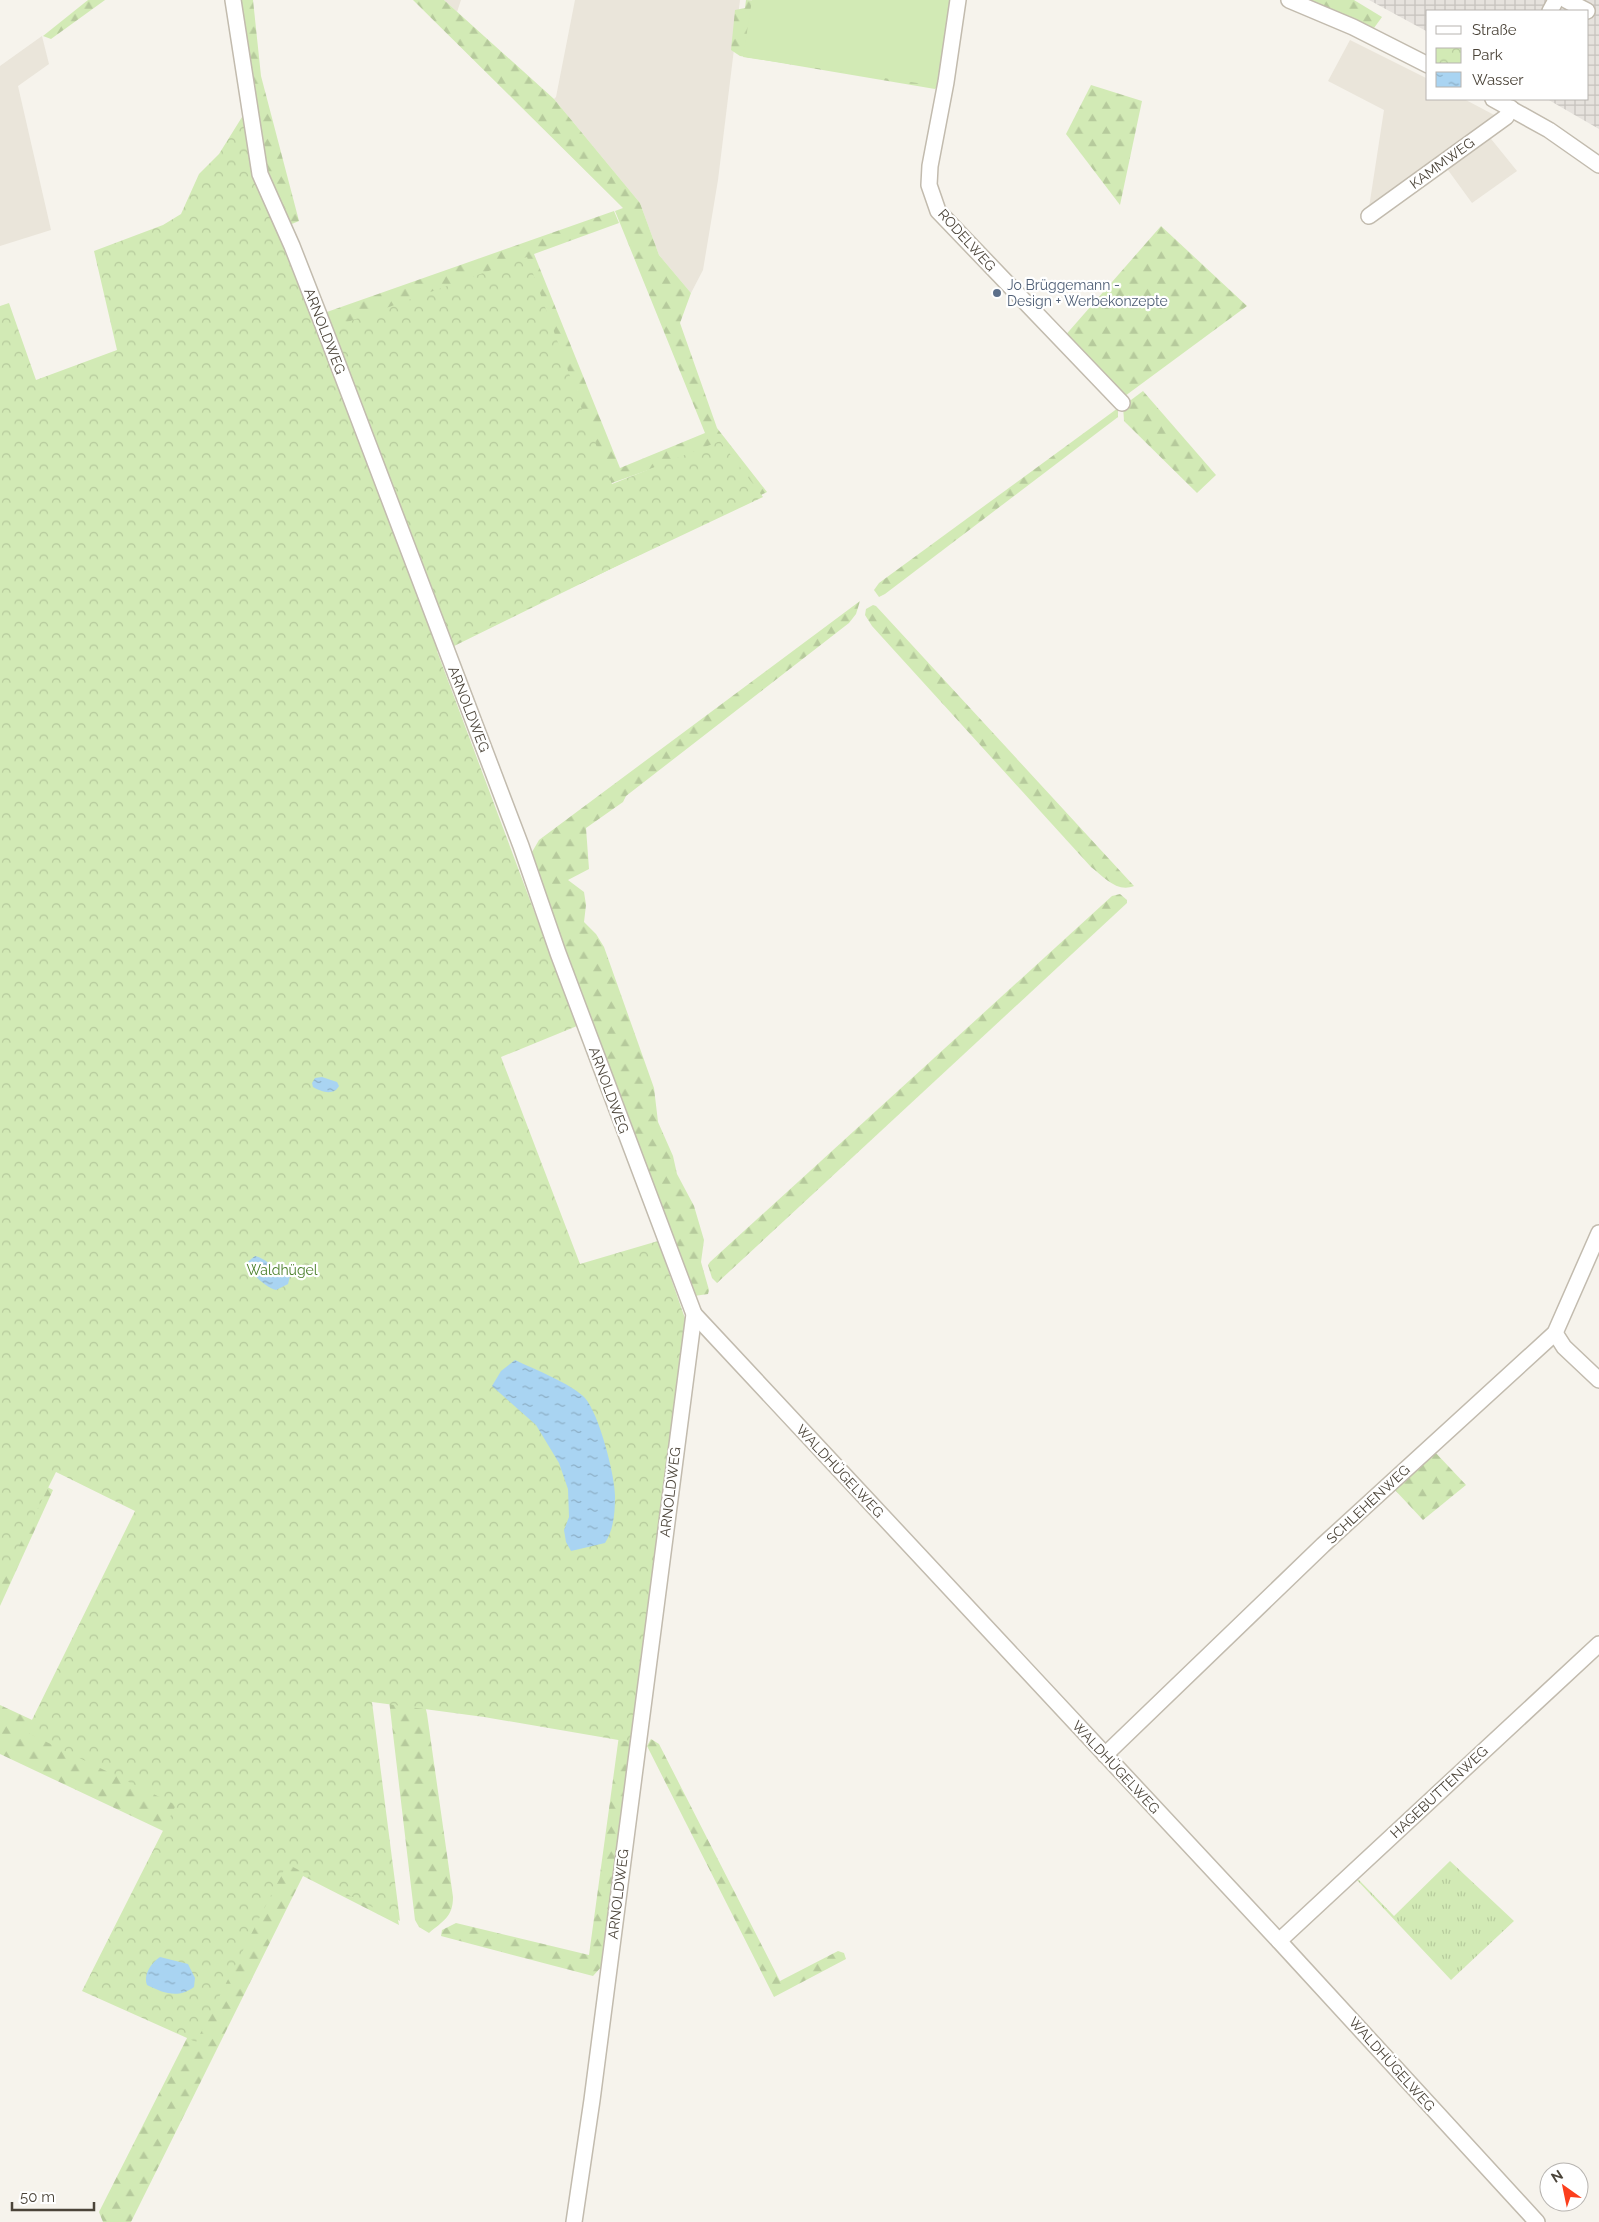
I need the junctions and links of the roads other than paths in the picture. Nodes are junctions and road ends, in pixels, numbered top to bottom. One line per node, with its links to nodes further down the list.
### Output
1 (233, 0): 12 (street, ARNOLDWEG)
2 (958, 0): 10 (street, RODELWEG)
3 (1289, 0): 6 (street)
4 (1566, 0): 5 (street)
5 (1586, 10)
6 (1426, 64)
7 (1502, 102): 8 (street); 9 (street, KAMMWEG)
8 (1599, 165)
9 (1369, 216)
10 (1122, 403)
11 (1599, 1233): 13 (street, SCHLEHENWEG)
12 (694, 1314): 16 (street, WALDHÜGELWEG); 18 (street, ARNOLDWEG)
13 (1554, 1333): 14 (street); 16 (street, SCHLEHENWEG)
14 (1599, 1380)
15 (1599, 1644): 17 (street, HAGEBUTTENWEG)
16 (1105, 1755): 17 (street, WALDHÜGELWEG)
17 (1279, 1941): 19 (street, WALDHÜGELWEG)
18 (574, 2222)
19 (1537, 2222)

